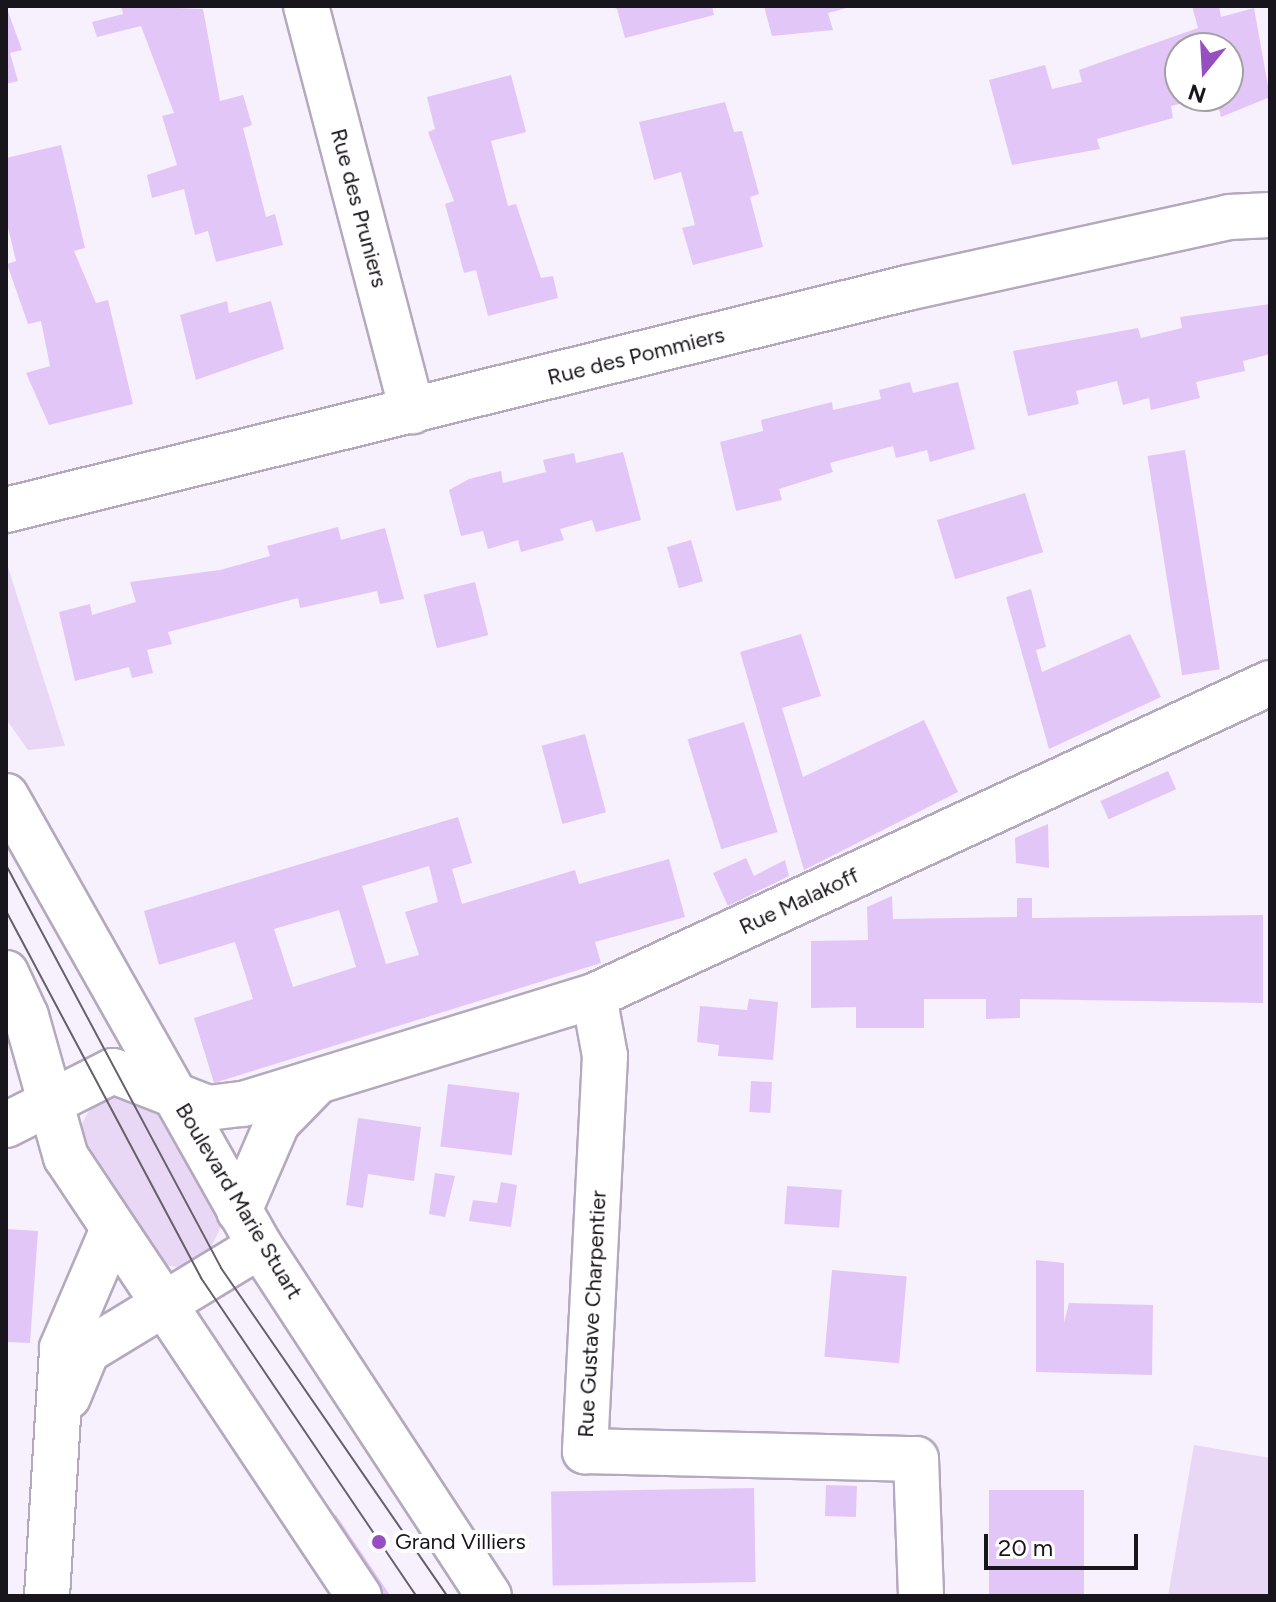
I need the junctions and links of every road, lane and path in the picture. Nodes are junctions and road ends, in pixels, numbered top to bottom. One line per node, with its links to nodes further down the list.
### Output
1 (306, 6): 3 (street, Rue des Pruniers)
2 (1270, 215): 3 (street, Rue des Pommiers)
3 (412, 411): 4 (street, Rue des Pommiers)
4 (6, 510)
5 (1270, 683): 8 (street, Rue Malakoff)
6 (6, 796): 10 (street, Boulevard Marie Stuart)
7 (6, 973): 11 (street)
8 (594, 996): 9 (street, Rue Malakoff); 20 (street, Rue Gustave Charpentier)
9 (314, 1085): 10 (street, Rue Malakoff); 14 (street, Rue Malakoff)
10 (178, 1099): 11 (street, Rue Malakoff); 14 (street, Boulevard Marie Stuart)
11 (52, 1102): 12 (street, Rue Malakoff); 13 (street)
12 (6, 1125)
13 (113, 1229): 15 (street); 16 (street)
14 (250, 1229): 15 (street); 19 (street, Boulevard Marie Stuart)
15 (159, 1301): 16 (street); 18 (street)
16 (61, 1419): 17 (street)
17 (47, 1596)
18 (359, 1596)
19 (489, 1596)
20 (921, 1596)

